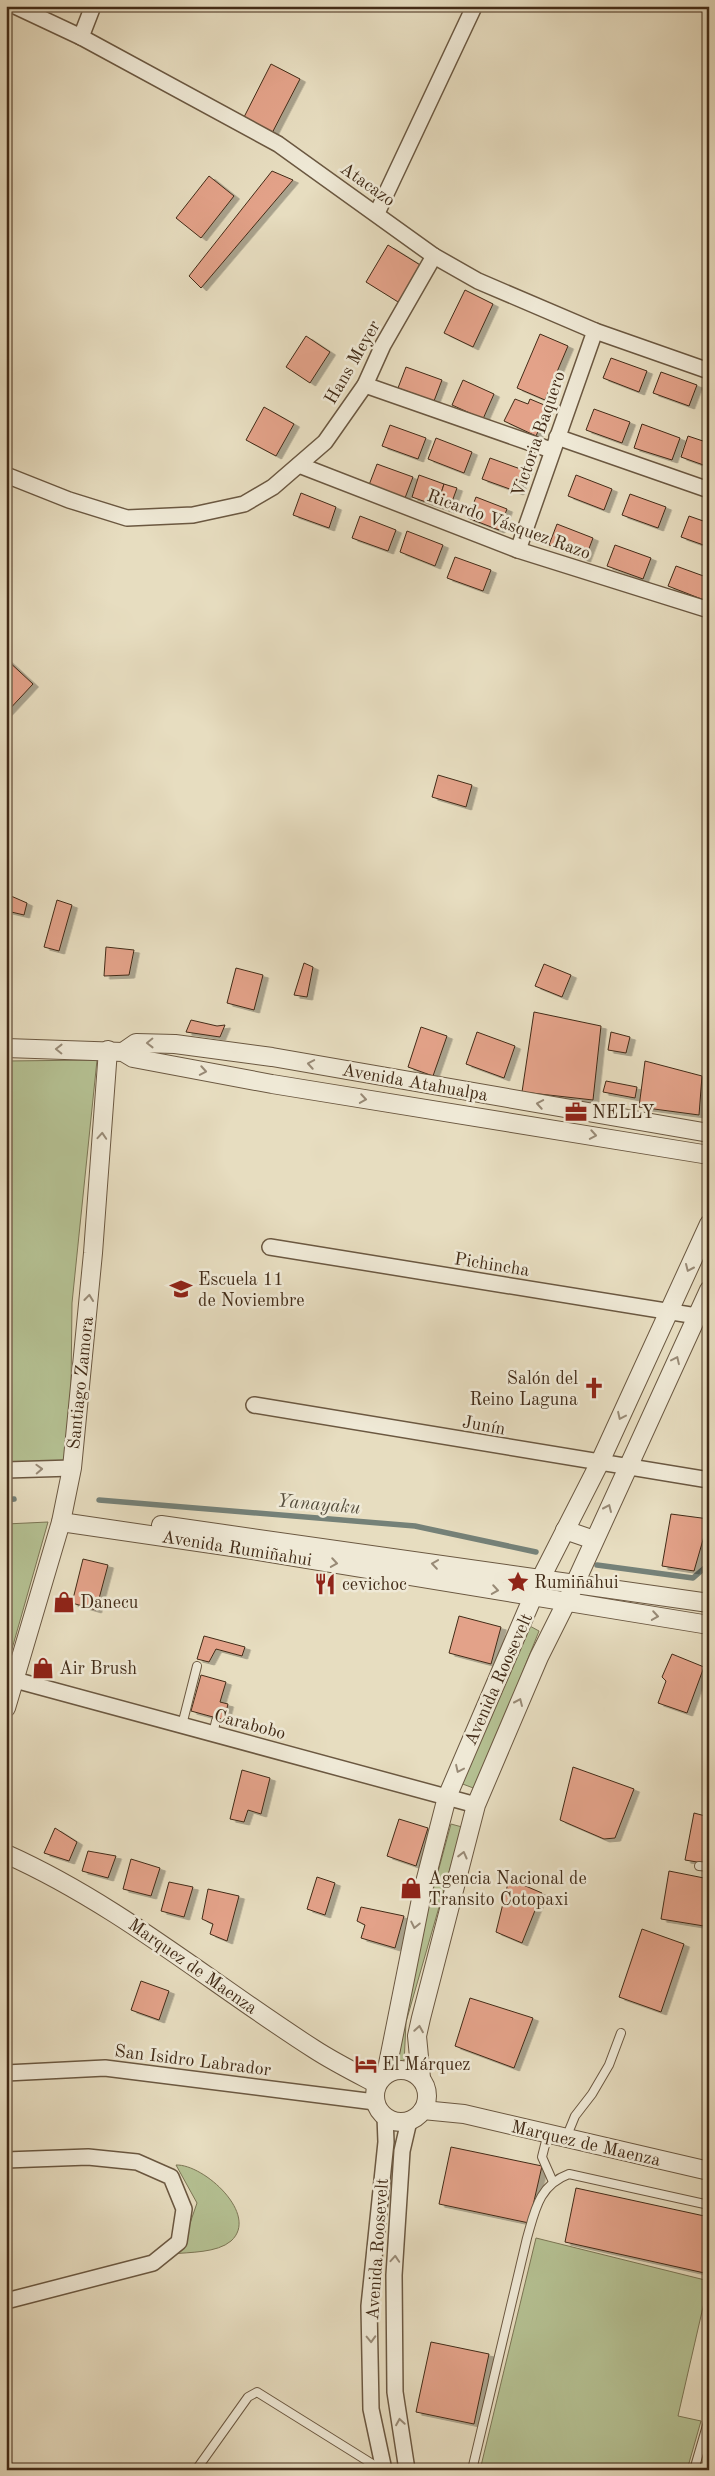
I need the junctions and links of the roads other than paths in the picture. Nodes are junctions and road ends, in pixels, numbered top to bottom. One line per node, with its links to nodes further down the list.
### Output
1 (15, 6): 4 (street, Atacazo)
2 (93, 6): 4 (street)
3 (473, 9): 5 (street)
4 (81, 37): 5 (street, Atacazo)
5 (377, 213): 6 (street, Atacazo)
6 (434, 256): 7 (street, Atacazo); 9 (street, Hans Meyer)
7 (595, 331): 8 (street, Atacazo); 10 (street, Victoria Baquero)
8 (709, 371)
9 (365, 385): 10 (street); 11 (street, Hans Meyer)
10 (554, 443): 13 (street); 14 (street, Victoria Baquero)
11 (299, 466): 12 (street, Hans Meyer); 14 (street, Ricardo Vásquez Razo)
12 (6, 475)
13 (709, 490)
14 (518, 550): 15 (street, Ricardo Vásquez Razo)
15 (709, 610)
16 (6, 1048): 17 (street, Avenida Atahualpa, one-way to 16)
17 (115, 1051): 18 (street, Avenida Atahualpa, one-way to 17); 19 (street, Avenida Atahualpa, one-way to 19); 29 (street, Santiago Zamora, one-way to 17)
18 (709, 1133)
19 (709, 1155)
20 (709, 1224): 23 (street, Avenida Roosevelt, one-way to 23)
21 (270, 1247): 23 (street, Pichincha)
22 (709, 1290): 24 (street, Avenida Roosevelt)
23 (669, 1312): 24 (street, Pichincha); 26 (street, Avenida Roosevelt, one-way to 26)
24 (702, 1317): 27 (street, Avenida Roosevelt, one-way to 24)
25 (254, 1405): 26 (street, Junín)
26 (599, 1464): 27 (street, Junín); 32 (street, Avenida Roosevelt)
27 (626, 1467): 30 (street, Junín); 33 (street, Avenida Roosevelt, one-way to 27)
28 (6, 1470): 29 (street, one-way to 29)
29 (71, 1472): 31 (street, Santiago Zamora)
30 (709, 1480)
31 (63, 1515): 34 (street, Avenida Rumiñahui); 42 (street, Santiago Zamora)
32 (565, 1530): 33 (street); 35 (street, Avenida Roosevelt)
33 (594, 1540): 36 (street, Avenida Roosevelt)
34 (385, 1564): 35 (street, Avenida Rumiñahui, one-way to 34); 37 (street, Avenida Rumiñahui, one-way to 37)
35 (541, 1578): 36 (street, Avenida Rumiñahui); 37 (street, Avenida Roosevelt)
36 (576, 1582): 38 (street, Avenida Roosevelt); 39 (street, Avenida Rumiñahui)
37 (535, 1596): 38 (street, Avenida Rumiñahui); 45 (street, Avenida Roosevelt, one-way to 45)
38 (567, 1601): 40 (street, Avenida Rumiñahui, one-way to 40); 46 (street, Avenida Roosevelt, one-way to 38)
39 (709, 1603)
40 (709, 1624)
41 (197, 1666): 44 (lane)
42 (15, 1680): 43 (street, Santiago Zamora); 44 (street, Carabobo)
43 (6, 1708)
44 (182, 1725): 45 (street, Carabobo)
45 (446, 1797): 46 (street, Carabobo); 53 (street, Avenida Roosevelt, one-way to 53)
46 (476, 1805): 52 (street, Avenida Roosevelt, one-way to 46)
47 (6, 1854): 53 (street, Marquez de Maenza)
48 (700, 1866): 49 (lane)
49 (709, 1867)
50 (621, 2033): 57 (lane)
51 (6, 2073): 54 (street, San Isidro Labrador)
52 (421, 2078): 53 (street); 55 (street)
53 (382, 2079): 54 (street)
54 (380, 2109): 55 (street, Marquez de Maenza); 65 (street, Avenida Roosevelt, one-way to 65)
55 (420, 2109): 56 (street, Marquez de Maenza); 66 (street, Avenida Roosevelt, one-way to 55)
56 (548, 2134): 57 (street, Marquez de Maenza); 60 (lane)
57 (566, 2138): 59 (street, Marquez de Maenza)
58 (6, 2160): 62 (street)
59 (709, 2172)
60 (553, 2182): 61 (lane); 67 (lane)
61 (709, 2205)
62 (6, 2301)
63 (708, 2422): 68 (lane)
64 (196, 2470): 65 (lane)
65 (383, 2470)
66 (407, 2470)
67 (472, 2470)
68 (694, 2470)

